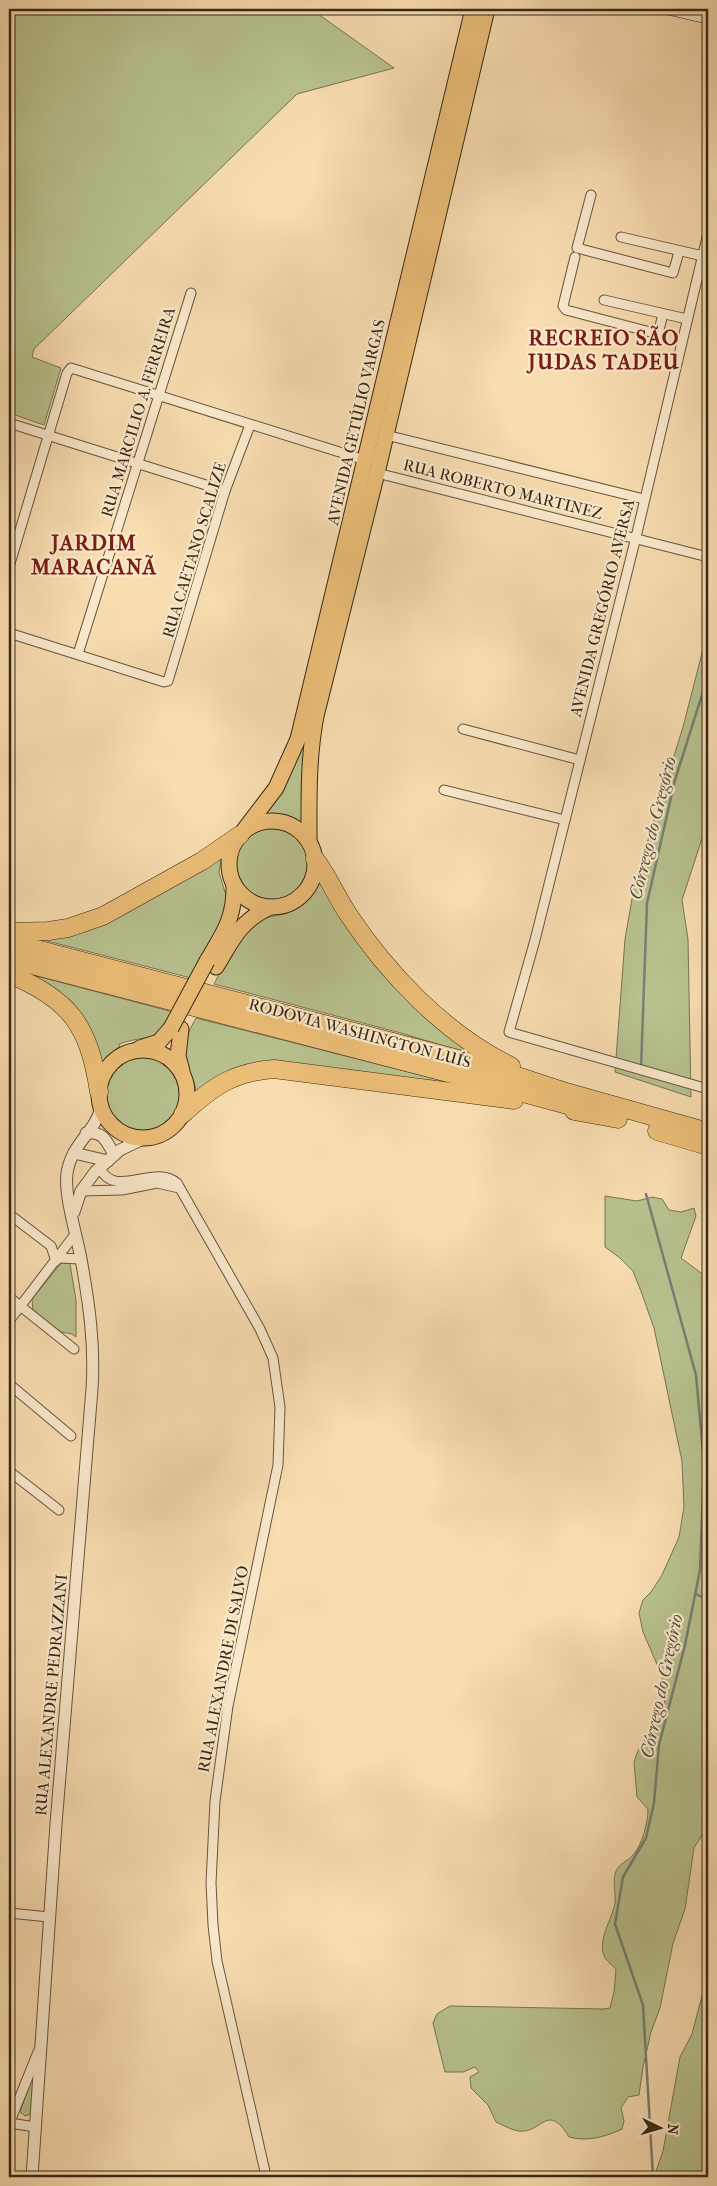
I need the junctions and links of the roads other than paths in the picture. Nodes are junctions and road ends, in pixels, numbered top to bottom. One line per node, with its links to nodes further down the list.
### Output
1 (473, 9): 20 (main road, AVENIDA GETÚLIO VARGAS)
2 (487, 9): 18 (main road, AVENIDA GETÚLIO VARGAS)
3 (665, 9): 4 (street)
4 (708, 19)
5 (590, 195): 8 (street)
6 (708, 233): 9 (street, AVENIDA GREGÓRIO AVERSA)
7 (621, 237): 8 (street)
8 (679, 252): 9 (street)
9 (702, 256): 14 (street, AVENIDA GREGÓRIO AVERSA)
10 (576, 257): 13 (street)
11 (190, 293): 15 (street, RUA MARCILIO A. FERREIRA)
12 (604, 300): 13 (street)
13 (663, 314): 14 (street)
14 (687, 319): 24 (street, AVENIDA GREGÓRIO AVERSA)
15 (159, 395): 17 (street); 19 (street); 21 (street, RUA MARCILIO A. FERREIRA)
16 (9, 423): 19 (street)
17 (250, 425): 20 (street); 23 (street, RUA CAETANO SCALIZE)
18 (386, 435): 22 (main road, AVENIDA GETÚLIO VARGAS); 24 (street)
19 (50, 437): 21 (street); 27 (street)
20 (365, 460): 34 (main road, AVENIDA GETÚLIO VARGAS)
21 (138, 463): 23 (street); 29 (street, RUA MARCILIO A. FERREIRA)
22 (377, 473): 25 (street, RUA ROBERTO MARTINEZ); 35 (main road, AVENIDA GETÚLIO VARGAS)
23 (225, 491): 29 (street, RUA CAETANO SCALIZE)
24 (644, 499): 25 (street, AVENIDA GREGÓRIO AVERSA)
25 (636, 537): 26 (street, RUA ROBERTO MARTINEZ); 31 (street, AVENIDA GREGÓRIO AVERSA)
26 (708, 557)
27 (9, 567)
28 (9, 633): 29 (street)
29 (78, 654)
30 (463, 728): 31 (street)
31 (580, 760): 33 (street, AVENIDA GREGÓRIO AVERSA)
32 (444, 790): 33 (street)
33 (565, 820): 47 (street, AVENIDA GREGÓRIO AVERSA)
34 (242, 832): 35 (main road); 37 (main road); 39 (highway)
35 (309, 841): 36 (main road)
36 (315, 858): 38 (main road); 48 (highway)
37 (234, 885): 38 (main road); 42 (main road)
38 (270, 907): 42 (main road)
39 (9, 932)
40 (9, 942): 48 (highway, RODOVIA WASHINGTON LUÍS)
41 (9, 959): 51 (highway, RODOVIA WASHINGTON LUÍS)
42 (212, 964): 44 (main road, bridge)
43 (9, 974): 49 (highway)
44 (176, 1029): 45 (main road); 46 (main road)
45 (132, 1052): 46 (main road); 49 (main road)
46 (183, 1075): 50 (main road)
47 (708, 1089)
48 (566, 1092): 52 (highway, RODOVIA WASHINGTON LUÍS)
49 (100, 1099): 53 (street, RUA ALEXANDRE PEDRAZZANI); 54 (main road)
50 (183, 1114): 51 (highway); 54 (main road)
51 (618, 1119): 55 (highway, RODOVIA WASHINGTON LUÍS)
52 (708, 1132)
53 (86, 1133): 56 (street, RUA ALEXANDRE PEDRAZZANI); 57 (street)
54 (145, 1138): 57 (street, RUA ALEXANDRE PEDRAZZANI)
55 (708, 1146)
56 (74, 1153): 57 (street); 58 (street, RUA ALEXANDRE PEDRAZZANI)
57 (107, 1162): 59 (street); 60 (street, RUA ALEXANDRE PEDRAZZANI)
58 (67, 1174): 60 (street); 62 (street, RUA ALEXANDRE PEDRAZZANI)
59 (179, 1188): 60 (street); 79 (street, RUA ALEXANDRE DI SALVO)
60 (81, 1191): 62 (street, RUA ALEXANDRE PEDRAZZANI)
61 (9, 1214): 65 (street)
62 (73, 1216): 63 (street, RUA ALEXANDRE PEDRAZZANI)
63 (76, 1234): 64 (street, RUA ALEXANDRE PEDRAZZANI); 65 (street)
64 (81, 1258): 65 (street); 75 (street, RUA ALEXANDRE PEDRAZZANI)
65 (57, 1260): 67 (street)
66 (9, 1297): 67 (street)
67 (21, 1306): 68 (street); 69 (street)
68 (9, 1321)
69 (74, 1349)
70 (9, 1384): 71 (street)
71 (71, 1436)
72 (9, 1471): 73 (street)
73 (58, 1510)
74 (9, 1913): 75 (street)
75 (50, 1917): 76 (street, RUA ALEXANDRE PEDRAZZANI)
76 (40, 2045): 77 (street); 78 (street, RUA ALEXANDRE PEDRAZZANI)
77 (9, 2123): 78 (street)
78 (36, 2126): 80 (street, RUA ALEXANDRE PEDRAZZANI)
79 (266, 2176)
80 (32, 2177)

